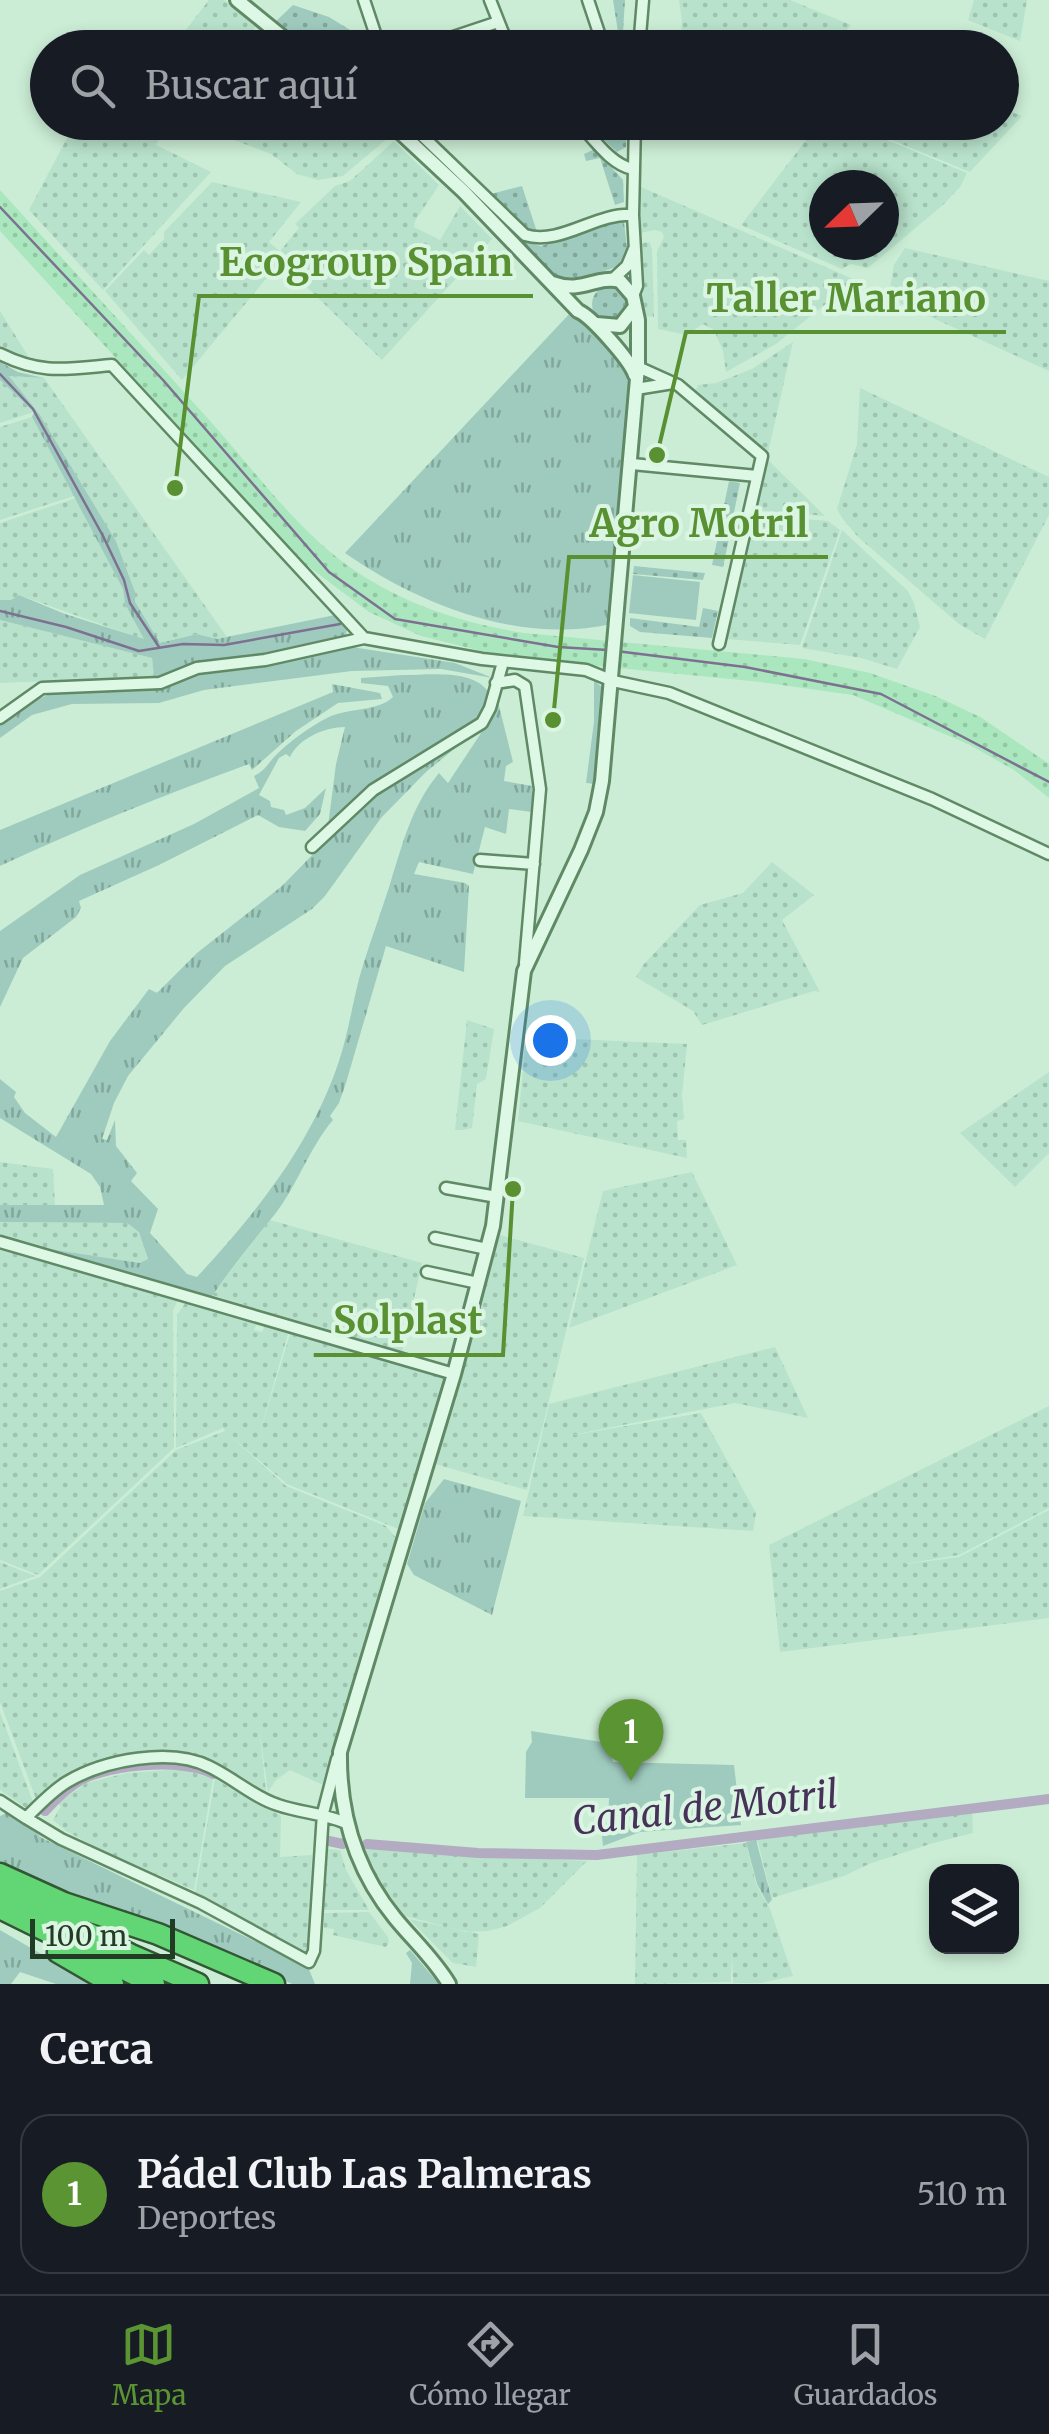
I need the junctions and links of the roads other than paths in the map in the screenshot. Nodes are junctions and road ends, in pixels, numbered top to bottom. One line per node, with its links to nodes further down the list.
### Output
1 (237, 0): 7 (street)
2 (364, 0): 8 (street)
3 (490, 0): 6 (street)
4 (588, 0): 11 (street)
5 (642, 0): 12 (street)
6 (498, 22): 9 (street); 10 (street)
7 (274, 30)
8 (374, 30)
9 (474, 30)
10 (501, 30)
11 (598, 30)
12 (640, 30)
13 (409, 140): 19 (street)
14 (425, 140): 19 (street)
15 (595, 140): 17 (street)
16 (634, 140): 17 (street)
17 (633, 169): 18 (street)
18 (633, 216): 19 (street); 20 (street)
19 (512, 233): 22 (street)
20 (634, 248): 21 (street); 24 (street)
21 (614, 279): 23 (street); 24 (street)
22 (553, 283): 23 (street); 25 (street)
23 (593, 285): 25 (street)
24 (634, 302): 25 (street); 27 (street)
25 (593, 320): 27 (street)
26 (0, 354): 31 (street)
27 (637, 378): 28 (street); 28 (street); 29 (street)
28 (676, 384): 30 (street)
29 (632, 464): 30 (street); 34 (street)
30 (757, 476): 32 (street)
31 (364, 638): 33 (street); 36 (street)
32 (719, 644)
33 (503, 662): 34 (street); 35 (street)
34 (613, 678): 38 (street); 41 (street)
35 (496, 683): 37 (street); 40 (street)
36 (0, 718)
37 (312, 846)
38 (1049, 854)
39 (480, 860): 40 (street)
40 (534, 864): 41 (street)
41 (524, 971): 43 (street)
42 (446, 1188): 43 (street)
43 (497, 1197): 46 (street)
44 (435, 1238): 46 (street)
45 (0, 1242): 49 (street)
46 (487, 1249): 48 (street)
47 (427, 1272): 48 (street)
48 (478, 1283): 49 (street)
49 (454, 1374): 50 (street)
50 (340, 1752): 52 (street); 54 (street)
51 (0, 1801): 53 (street)
52 (323, 1813): 53 (street); 53 (street); 54 (street)
53 (26, 1818)
54 (346, 1823): 63 (street)
55 (0, 1874): 62 (highway)
56 (0, 1888): 61 (highway)
57 (0, 1908): 60 (highway)
58 (0, 1918): 59 (highway)
59 (113, 1984)
60 (154, 1984)
61 (198, 1984)
62 (274, 1984)
63 (449, 1984)

